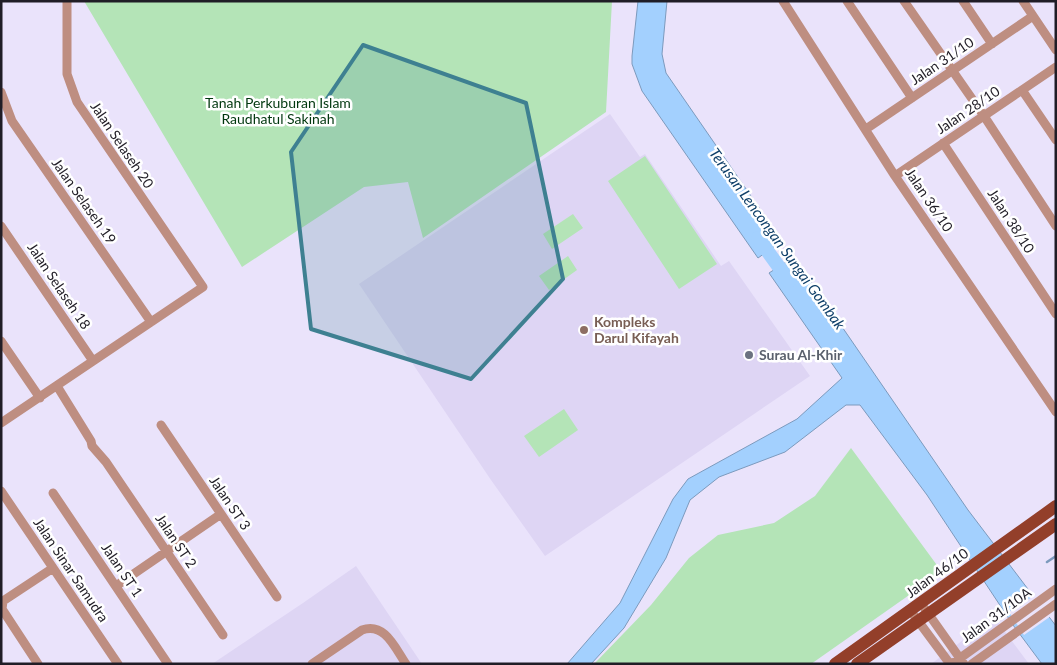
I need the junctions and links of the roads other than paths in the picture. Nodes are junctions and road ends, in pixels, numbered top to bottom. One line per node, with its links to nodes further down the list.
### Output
1 (67, 1): 23 (street, Jalan Selaseh 20)
2 (783, 1): 16 (street, Jalan 36/10)
3 (847, 1): 14 (street)
4 (904, 1): 11 (street)
5 (964, 1): 8 (street)
6 (1023, 1): 7 (street)
7 (1033, 16): 8 (street, Jalan 31/10); 9 (street)
8 (992, 44): 11 (street, Jalan 31/10)
9 (1056, 50)
10 (1056, 67): 12 (street, Jalan 28/10)
11 (952, 71): 14 (street, Jalan 31/10); 15 (street)
12 (1022, 90): 15 (street, Jalan 28/10); 17 (street)
13 (1, 92): 23 (street, Jalan Selaseh 19)
14 (912, 98): 16 (street, Jalan 31/10)
15 (984, 116): 18 (street, Jalan 28/10); 21 (street)
16 (866, 129): 19 (street, Jalan 36/10)
17 (1056, 140)
18 (943, 143): 19 (street, Jalan 28/10); 22 (street, Jalan 38/10)
19 (895, 176): 28 (street, Jalan 36/10)
20 (1, 226): 25 (street, Jalan Selaseh 18)
21 (1056, 226)
22 (1056, 314)
23 (151, 322): 25 (street)
24 (1, 341): 27 (street)
25 (93, 361): 26 (street)
26 (57, 386): 27 (street); 36 (street, Jalan ST 2)
27 (40, 398): 29 (street)
28 (1056, 412)
29 (1, 423)
30 (161, 425): 34 (street, Jalan ST 3)
31 (1, 491): 37 (street, Jalan Sinar Samudra)
32 (53, 493): 38 (street, Jalan ST 1)
33 (1056, 506): 42 (main road, Jalan 46/10)
34 (221, 514): 36 (street); 40 (street, Jalan ST 3)
35 (1056, 524): 43 (main road, Jalan 46/10)
36 (166, 552): 38 (street); 44 (street, Jalan ST 2)
37 (53, 568): 46 (street); 47 (street, Jalan Sinar Samudra)
38 (116, 586): 48 (street, Jalan ST 1)
39 (1052, 591): 45 (street, Jalan 31/10A)
40 (277, 597)
41 (1056, 604): 54 (street, Jalan 31/10A)
42 (915, 606): 43 (street); 51 (main road, Jalan 46/10)
43 (923, 617): 45 (street); 52 (main road, Jalan 46/10); 53 (street)
44 (223, 635)
45 (962, 661): 53 (street, Jalan 31/10A)
46 (38, 664)
47 (118, 664)
48 (168, 664)
49 (312, 664): 50 (street)
50 (406, 664)
51 (835, 664)
52 (857, 664)
53 (951, 664)
54 (972, 664)

